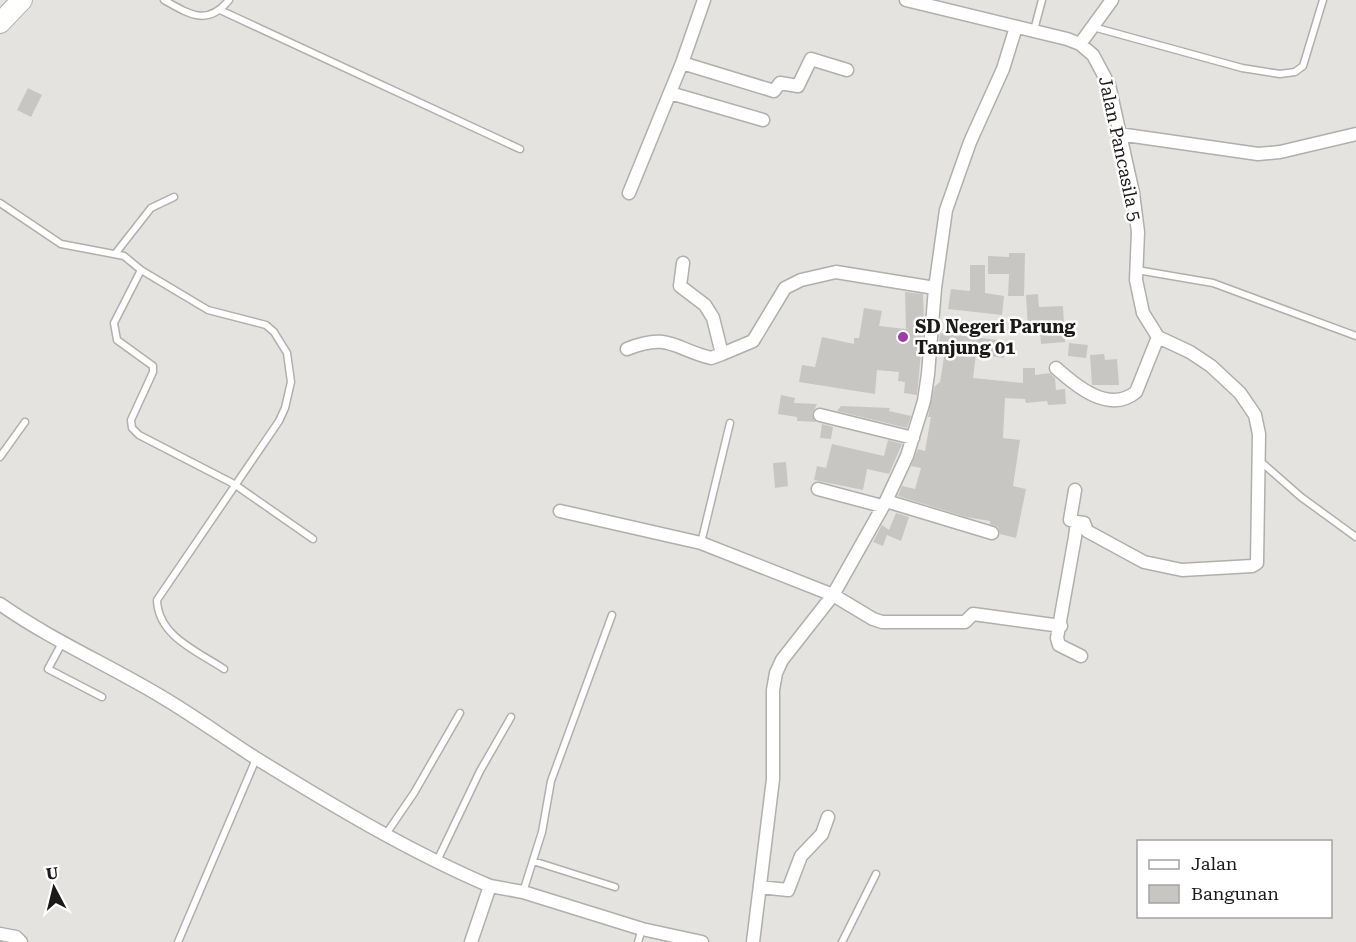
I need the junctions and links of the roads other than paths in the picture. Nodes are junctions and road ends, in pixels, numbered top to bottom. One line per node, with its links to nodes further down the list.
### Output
1 (22, 0): 10 (main road)
2 (164, 0): 9 (lane)
3 (229, 0): 9 (lane)
4 (704, 0): 15 (street)
5 (906, 0): 11 (street)
6 (1042, 0): 13 (lane)
7 (1112, 0): 12 (street)
8 (1323, 0): 12 (lane)
9 (220, 10): 21 (lane)
10 (0, 23)
11 (1016, 27): 13 (street); 29 (street)
12 (1093, 27): 14 (street)
13 (1034, 30): 14 (street)
14 (1080, 44): 19 (street, Jalan Pancasila 5)
15 (682, 63): 16 (street); 17 (street)
16 (847, 70)
17 (670, 93): 18 (street); 22 (street)
18 (763, 120)
19 (1119, 134): 20 (street); 28 (street, Jalan Pancasila 5)
20 (1356, 134)
21 (520, 149)
22 (629, 193)
23 (174, 197): 25 (lane)
24 (0, 202): 25 (lane)
25 (116, 254): 27 (lane)
26 (683, 263): 33 (street)
27 (141, 270): 41 (lane); 41 (lane)
28 (1136, 270): 30 (lane); 31 (street, Jalan Pancasila 5)
29 (935, 288): 33 (street); 38 (street)
30 (1356, 336)
31 (1158, 337): 34 (street); 40 (street)
32 (627, 349): 33 (street)
33 (722, 354)
34 (1056, 368)
35 (820, 415): 38 (street)
36 (25, 422): 39 (lane)
37 (730, 423): 50 (lane)
38 (912, 438): 44 (street)
39 (0, 457)
40 (1259, 461): 46 (street); 48 (lane)
41 (234, 484): 49 (lane); 57 (lane)
42 (819, 489): 44 (street)
43 (1075, 490): 46 (street)
44 (884, 503): 47 (street); 51 (street)
45 (560, 511): 50 (street)
46 (1077, 522): 54 (street)
47 (992, 533)
48 (1356, 537)
49 (313, 539)
50 (701, 543): 51 (street)
51 (833, 595): 54 (street); 69 (street)
52 (1, 607): 55 (street)
53 (612, 615): 64 (lane)
54 (1061, 626): 56 (street)
55 (62, 644): 58 (lane); 61 (street)
56 (1081, 656)
57 (224, 669)
58 (102, 698)
59 (460, 713): 63 (lane)
60 (511, 717): 65 (lane)
61 (256, 758): 63 (street); 74 (lane)
62 (828, 817): 69 (street)
63 (386, 835): 65 (street)
64 (533, 861): 68 (lane); 70 (lane)
65 (436, 862): 67 (street)
66 (876, 874): 79 (lane)
67 (490, 886): 70 (street); 75 (street)
68 (615, 887)
69 (760, 887): 78 (street)
70 (523, 892): 71 (street)
71 (642, 929): 76 (lane); 77 (street)
72 (0, 934): 73 (street)
73 (21, 942)
74 (178, 942)
75 (471, 942)
76 (638, 942)
77 (702, 942)
78 (753, 942)
79 (842, 942)

